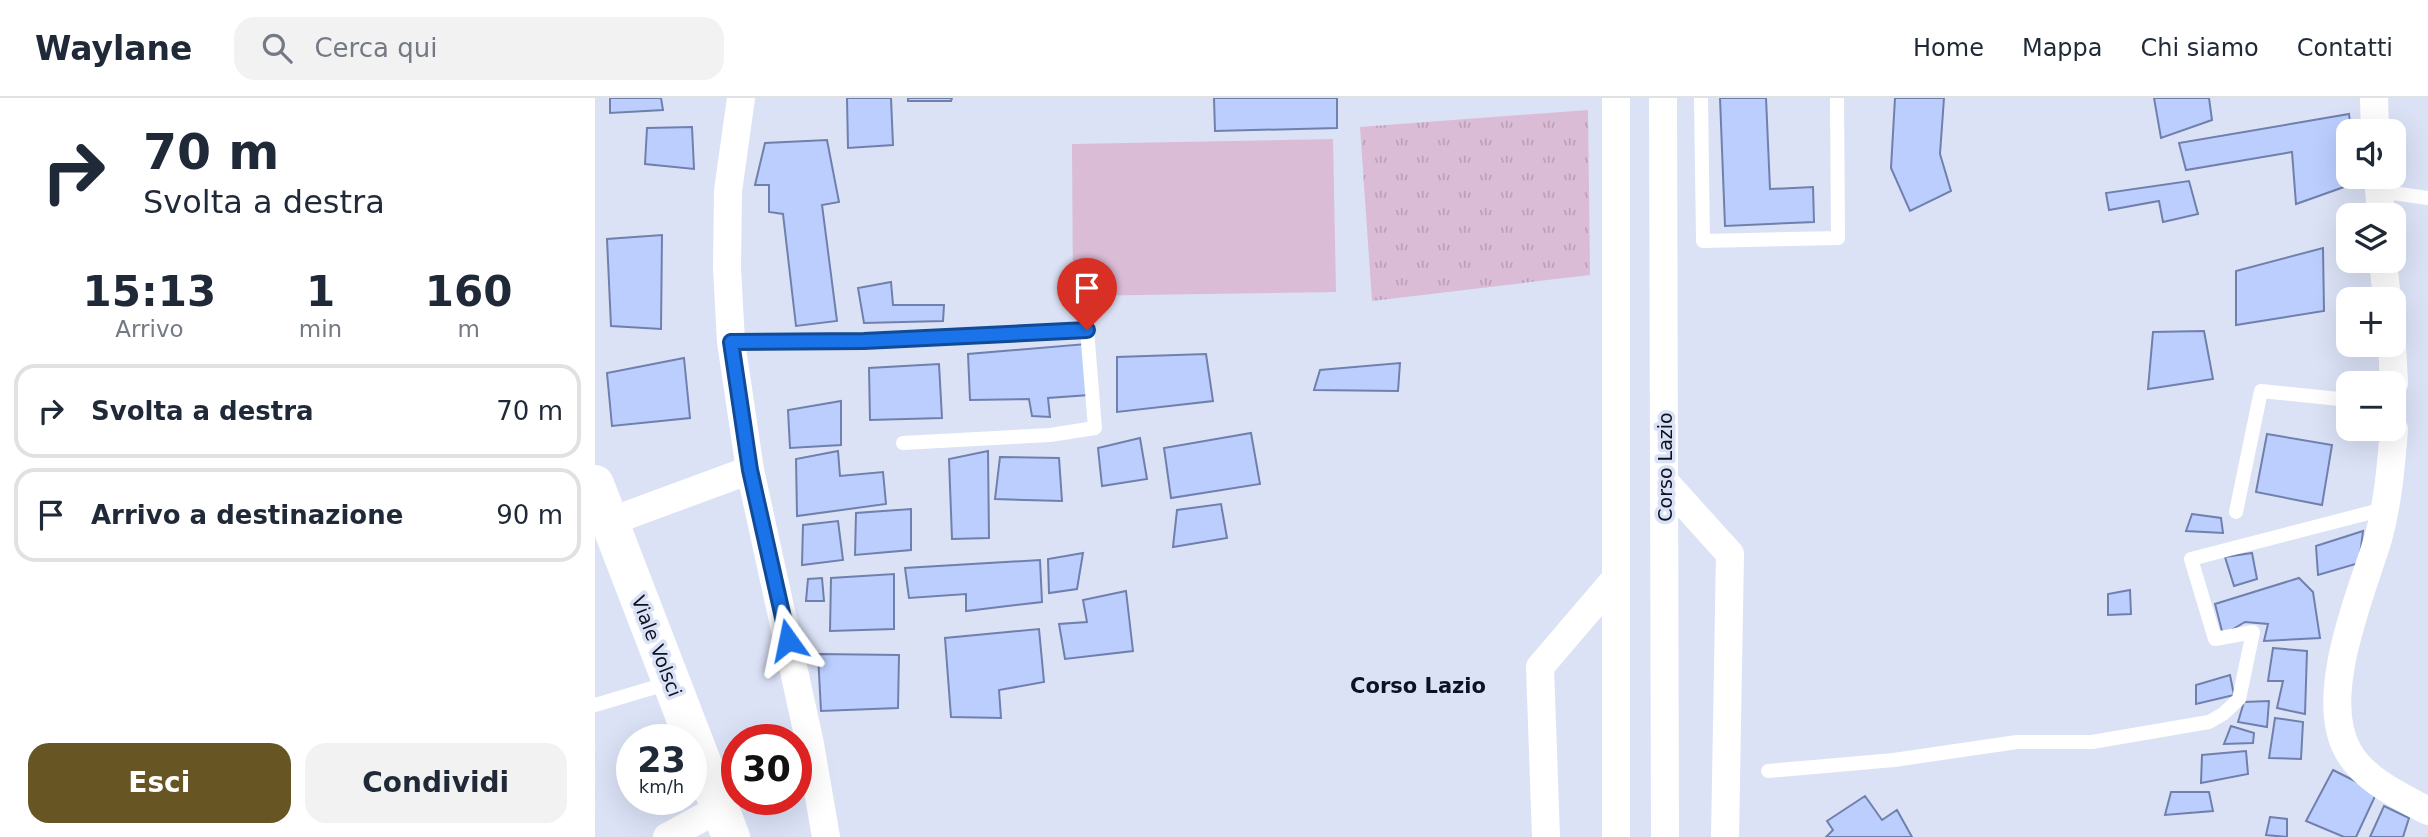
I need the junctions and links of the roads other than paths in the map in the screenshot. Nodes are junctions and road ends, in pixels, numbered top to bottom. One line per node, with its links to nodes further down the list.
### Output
1 (741, 98): 10 (street)
2 (1616, 98): 20 (street)
3 (1663, 98): 15 (street, Corso Lazio)
4 (1701, 98): 5 (lane)
5 (1837, 98)
6 (2374, 98): 7 (street)
7 (2375, 119)
8 (2379, 194): 9 (lane)
9 (2428, 198)
10 (731, 342): 13 (lane); 14 (street)
11 (2336, 399): 18 (lane)
12 (2392, 441): 17 (street)
13 (903, 443)
14 (750, 470): 19 (street); 27 (street)
15 (1665, 482): 30 (street, Corso Lazio); 31 (street)
16 (595, 484): 19 (main road, Viale Volsci)
17 (2384, 509): 23 (lane); 24 (street)
18 (2236, 512)
19 (609, 522): 21 (main road, Viale Volsci)
20 (1616, 578): 28 (street); 29 (street)
21 (671, 683): 22 (lane); 25 (main road, Viale Volsci)
22 (595, 705)
23 (1767, 771)
24 (2428, 811)
25 (726, 827): 26 (street)
26 (667, 837)
27 (826, 837)
28 (1546, 837)
29 (1616, 837)
30 (1665, 837)
31 (1725, 837)

